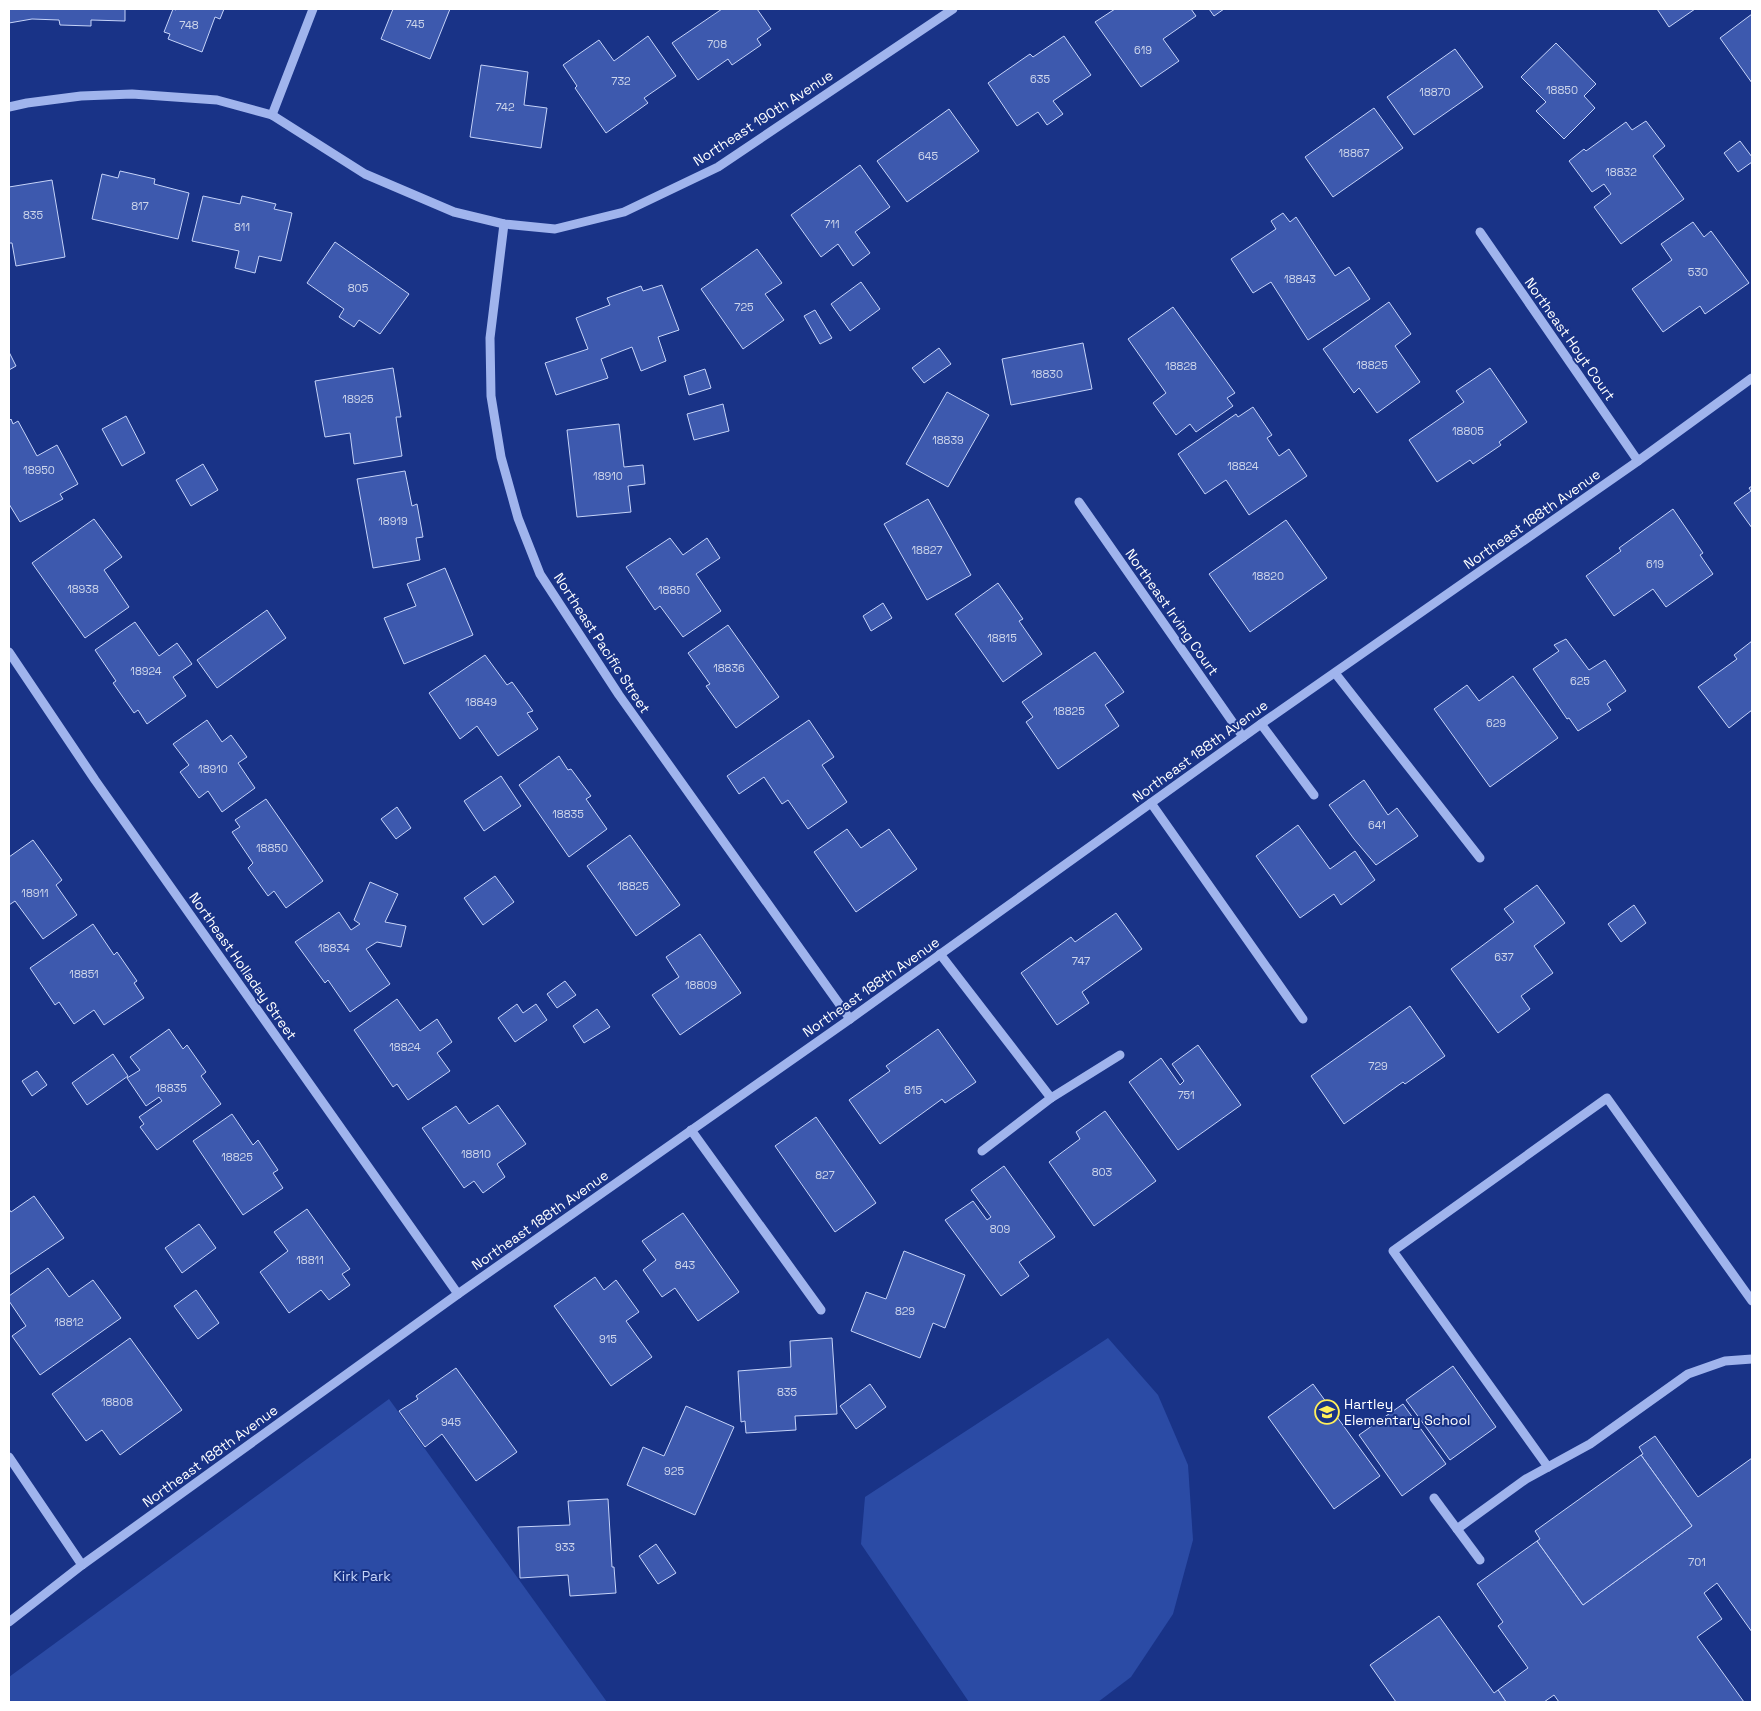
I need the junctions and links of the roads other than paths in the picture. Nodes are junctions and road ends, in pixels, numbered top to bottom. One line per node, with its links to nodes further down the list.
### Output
1 (313, 9): 4 (street)
2 (952, 9): 5 (street, Northeast 190th Avenue)
3 (9, 107): 4 (street, Northeast 190th Avenue)
4 (272, 115): 5 (street, Northeast 190th Avenue)
5 (504, 224): 18 (street, Northeast Pacific Street)
6 (1480, 232): 8 (street, Northeast Hoyt Court)
7 (1752, 378): 8 (street, Northeast 188th Avenue)
8 (1638, 461): 11 (street, Northeast 188th Avenue)
9 (1079, 502): 13 (street, Northeast Irving Court)
10 (9, 652): 24 (street, Northeast Holladay Street)
11 (1335, 673): 12 (street, Northeast 188th Avenue); 16 (street)
12 (1261, 724): 13 (street, Northeast 188th Avenue); 14 (street)
13 (1243, 737): 15 (street, Northeast 188th Avenue)
14 (1314, 795)
15 (1151, 803): 17 (street, Northeast 188th Avenue); 19 (street)
16 (1480, 858)
17 (940, 954): 18 (street, Northeast 188th Avenue); 21 (street)
18 (850, 1019): 22 (street, Northeast 188th Avenue)
19 (1303, 1019)
20 (1120, 1055): 21 (street)
21 (1051, 1098): 23 (street)
22 (691, 1130): 24 (street, Northeast 188th Avenue); 26 (street)
23 (982, 1151)
24 (458, 1294): 33 (street, Northeast 188th Avenue)
25 (1752, 1301): 29 (street)
26 (821, 1310)
27 (1752, 1359): 29 (street)
28 (9, 1457): 33 (street)
29 (1548, 1467): 31 (street)
30 (1434, 1498): 31 (street)
31 (1457, 1529): 32 (street)
32 (1480, 1560)
33 (82, 1565): 34 (street, Northeast 188th Avenue)
34 (9, 1622)

